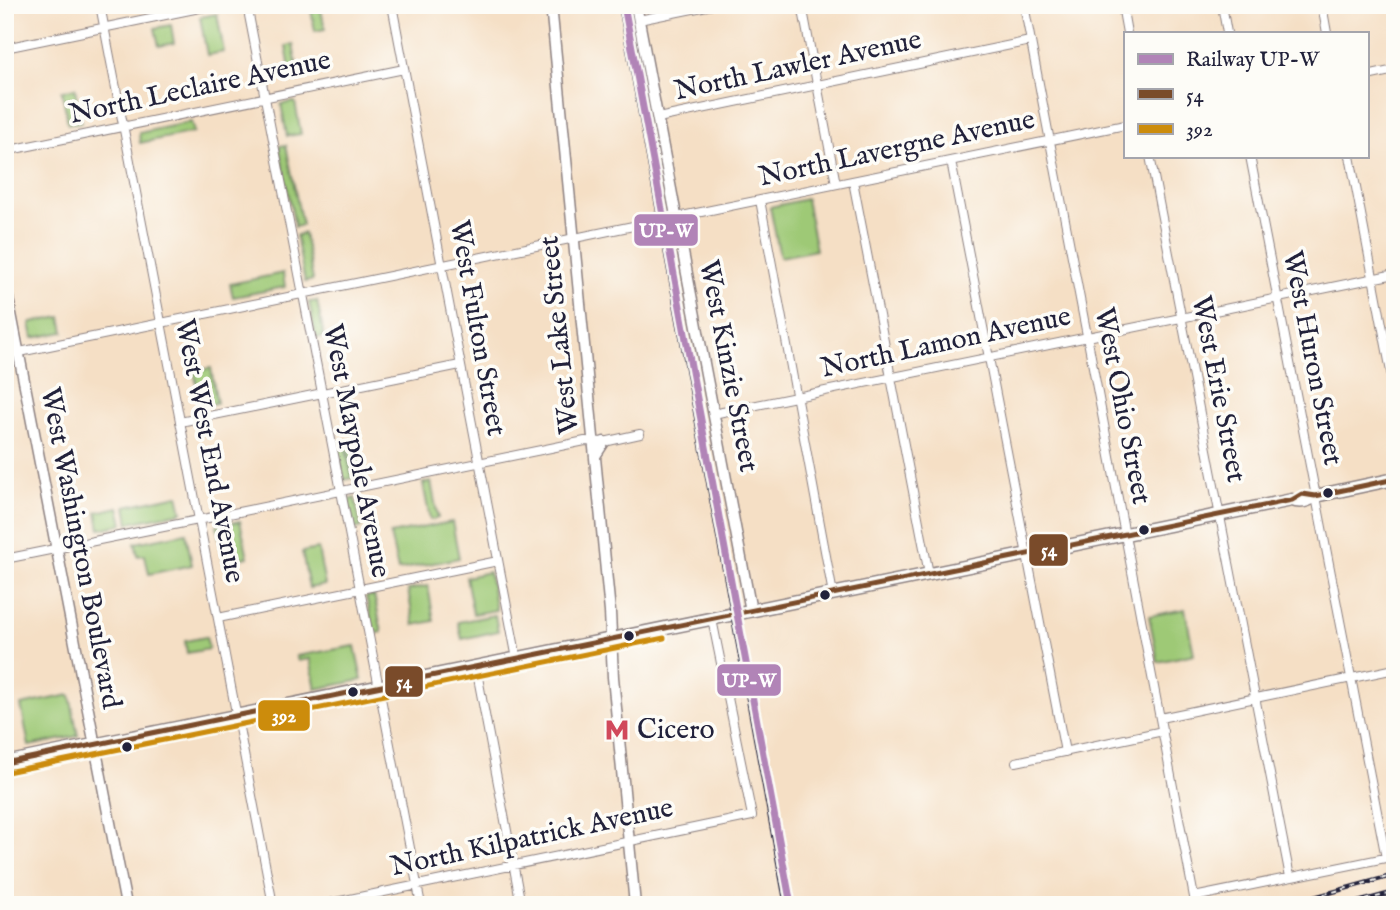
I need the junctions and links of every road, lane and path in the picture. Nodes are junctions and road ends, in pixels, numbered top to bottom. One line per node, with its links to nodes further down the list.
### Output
1 (100, 5): 14 (street, West West End Avenue)
2 (214, 5): 14 (street)
3 (247, 5): 24 (street, West Maypole Avenue)
4 (392, 5): 20 (street, West Fulton Street)
5 (551, 5): 36 (main road, West Lake Street)
6 (636, 5): 13 (main road, West Kinzie Street)
7 (712, 5): 13 (street)
8 (802, 5): 23 (street)
9 (1024, 5): 18 (street, West Ohio Street)
10 (1122, 5): 15 (street)
11 (1222, 5): 16 (street)
12 (1322, 5): 17 (street)
13 (639, 20): 25 (main road, West Kinzie Street)
14 (104, 28): 19 (street); 27 (street, West West End Avenue)
15 (1127, 32)
16 (1227, 32)
17 (1327, 32)
18 (1030, 41): 23 (street, North Lawler Avenue); 28 (street, West Ohio Street)
19 (5, 48)
20 (404, 69): 24 (street, North Leclaire Avenue); 40 (street, West Fulton Street)
21 (1395, 70): 22 (street)
22 (1368, 76)
23 (817, 86): 25 (street, North Lawler Avenue); 35 (street)
24 (265, 98): 27 (street, North Leclaire Avenue); 45 (street, West Maypole Avenue)
25 (658, 118): 38 (main road, West Kinzie Street)
26 (1124, 125): 28 (street, North Lavergne Avenue)
27 (123, 127): 29 (street, North Leclaire Avenue); 48 (street, West West End Avenue)
28 (1048, 141): 33 (street, North Lavergne Avenue); 49 (street, West Ohio Street)
29 (5, 151)
30 (1150, 158): 47 (street, West Erie Street)
31 (1250, 158): 46 (street, West Huron Street)
32 (1350, 158): 42 (street)
33 (951, 161): 34 (street, North Lavergne Avenue); 52 (street)
34 (853, 181): 35 (street, North Lavergne Avenue); 54 (street)
35 (836, 184): 37 (street, North Lavergne Avenue)
36 (569, 194): 39 (main road, West Lake Street); 39 (main road)
37 (760, 200): 38 (street, North Lavergne Avenue); 57 (street)
38 (677, 217): 39 (street, North Lavergne Avenue); 58 (main road, West Kinzie Street)
39 (573, 239): 40 (street, North Lavergne Avenue); 43 (main road, West Lake Street); 43 (main road)
40 (442, 265): 45 (street, North Lavergne Avenue); 53 (street, West Fulton Street)
41 (1395, 274): 42 (street, North Lamon Avenue)
42 (1373, 279): 46 (street, North Lamon Avenue); 56 (street)
43 (578, 280): 61 (main road, West Lake Street)
44 (5, 284): 50 (main road, West Washington Boulevard)
45 (303, 294): 48 (street, North Lavergne Avenue); 55 (street, West Maypole Avenue)
46 (1278, 298): 47 (street, North Lamon Avenue); 65 (street, West Huron Street)
47 (1181, 318): 49 (street, North Lamon Avenue); 67 (street, West Erie Street)
48 (161, 323): 50 (street, North Lavergne Avenue); 59 (street, West West End Avenue)
49 (1086, 338): 52 (street, North Lamon Avenue); 70 (street, West Ohio Street)
50 (19, 352): 51 (street, North Lavergne Avenue); 71 (main road, West Washington Boulevard)
51 (5, 355)
52 (989, 357): 54 (street, North Lamon Avenue); 72 (street)
53 (460, 365): 55 (street); 62 (street, West Fulton Street)
54 (891, 377): 57 (street, North Lamon Avenue); 75 (street)
55 (322, 393): 59 (street); 64 (street, West Maypole Avenue)
56 (1395, 393)
57 (796, 397): 58 (street, North Lamon Avenue); 77 (street)
58 (713, 414): 78 (main road, West Kinzie Street)
59 (180, 422): 69 (street, West West End Avenue)
60 (640, 434): 61 (street)
61 (599, 440): 62 (street); 81 (main road, West Lake Street)
62 (479, 463): 64 (street); 74 (street, West Fulton Street)
63 (1395, 479): 65 (main road)
64 (341, 491): 66 (street); 76 (street, West Maypole Avenue)
65 (1315, 496): 67 (main road); 85 (street, West Huron Street)
66 (224, 515)
67 (1219, 515): 70 (main road); 87 (street, West Erie Street)
68 (213, 517): 69 (street)
69 (199, 520): 71 (street); 79 (street, West West End Avenue)
70 (1124, 535): 72 (main road); 89 (street, West Ohio Street)
71 (57, 549): 73 (street); 91 (main road, West Washington Boulevard)
72 (1027, 554): 75 (main road); 92 (street)
73 (5, 559)
74 (498, 561): 76 (street); 82 (street, West Fulton Street)
75 (929, 575): 77 (main road)
76 (360, 589): 79 (street); 86 (street, West Maypole Avenue)
77 (833, 594): 78 (main road)
78 (751, 611): 80 (main road)
79 (218, 618): 88 (street, West West End Avenue)
80 (712, 619): 81 (main road); 95 (street, North Kilpatrick Avenue)
81 (614, 639): 82 (main road); 95 (main road, West Lake Street); 95 (main road, West Lake Street)
82 (517, 659): 83 (main road)
83 (476, 667): 86 (main road); 97 (street)
84 (1395, 670): 85 (street)
85 (1350, 679): 87 (street); 96 (street, West Huron Street)
86 (379, 687): 88 (main road); 99 (street, West Maypole Avenue)
87 (1254, 698): 89 (street); 98 (street, West Erie Street)
88 (237, 716): 91 (main road); 101 (street, West West End Avenue)
89 (1160, 718): 90 (street, West Ohio Street)
90 (1163, 732): 92 (street); 98 (street, West Ohio Street)
91 (95, 745): 94 (main road); 100 (main road, West Washington Boulevard)
92 (1065, 752): 93 (street)
93 (1016, 762)
94 (5, 763)
95 (629, 842): 97 (street, North Kilpatrick Avenue); 105 (main road, West Lake Street); 106 (main road, West Lake Street); 107 (main road, West Lake Street)
96 (1390, 857): 98 (street)
97 (513, 865): 99 (street, North Kilpatrick Avenue); 104 (street)
98 (1290, 877)
99 (417, 885): 102 (street, North Kilpatrick Avenue); 103 (street, West Maypole Avenue)
100 (126, 905)
101 (273, 905)
102 (321, 905)
103 (421, 905)
104 (521, 905)
105 (630, 905)
106 (635, 905)
107 (641, 905)

